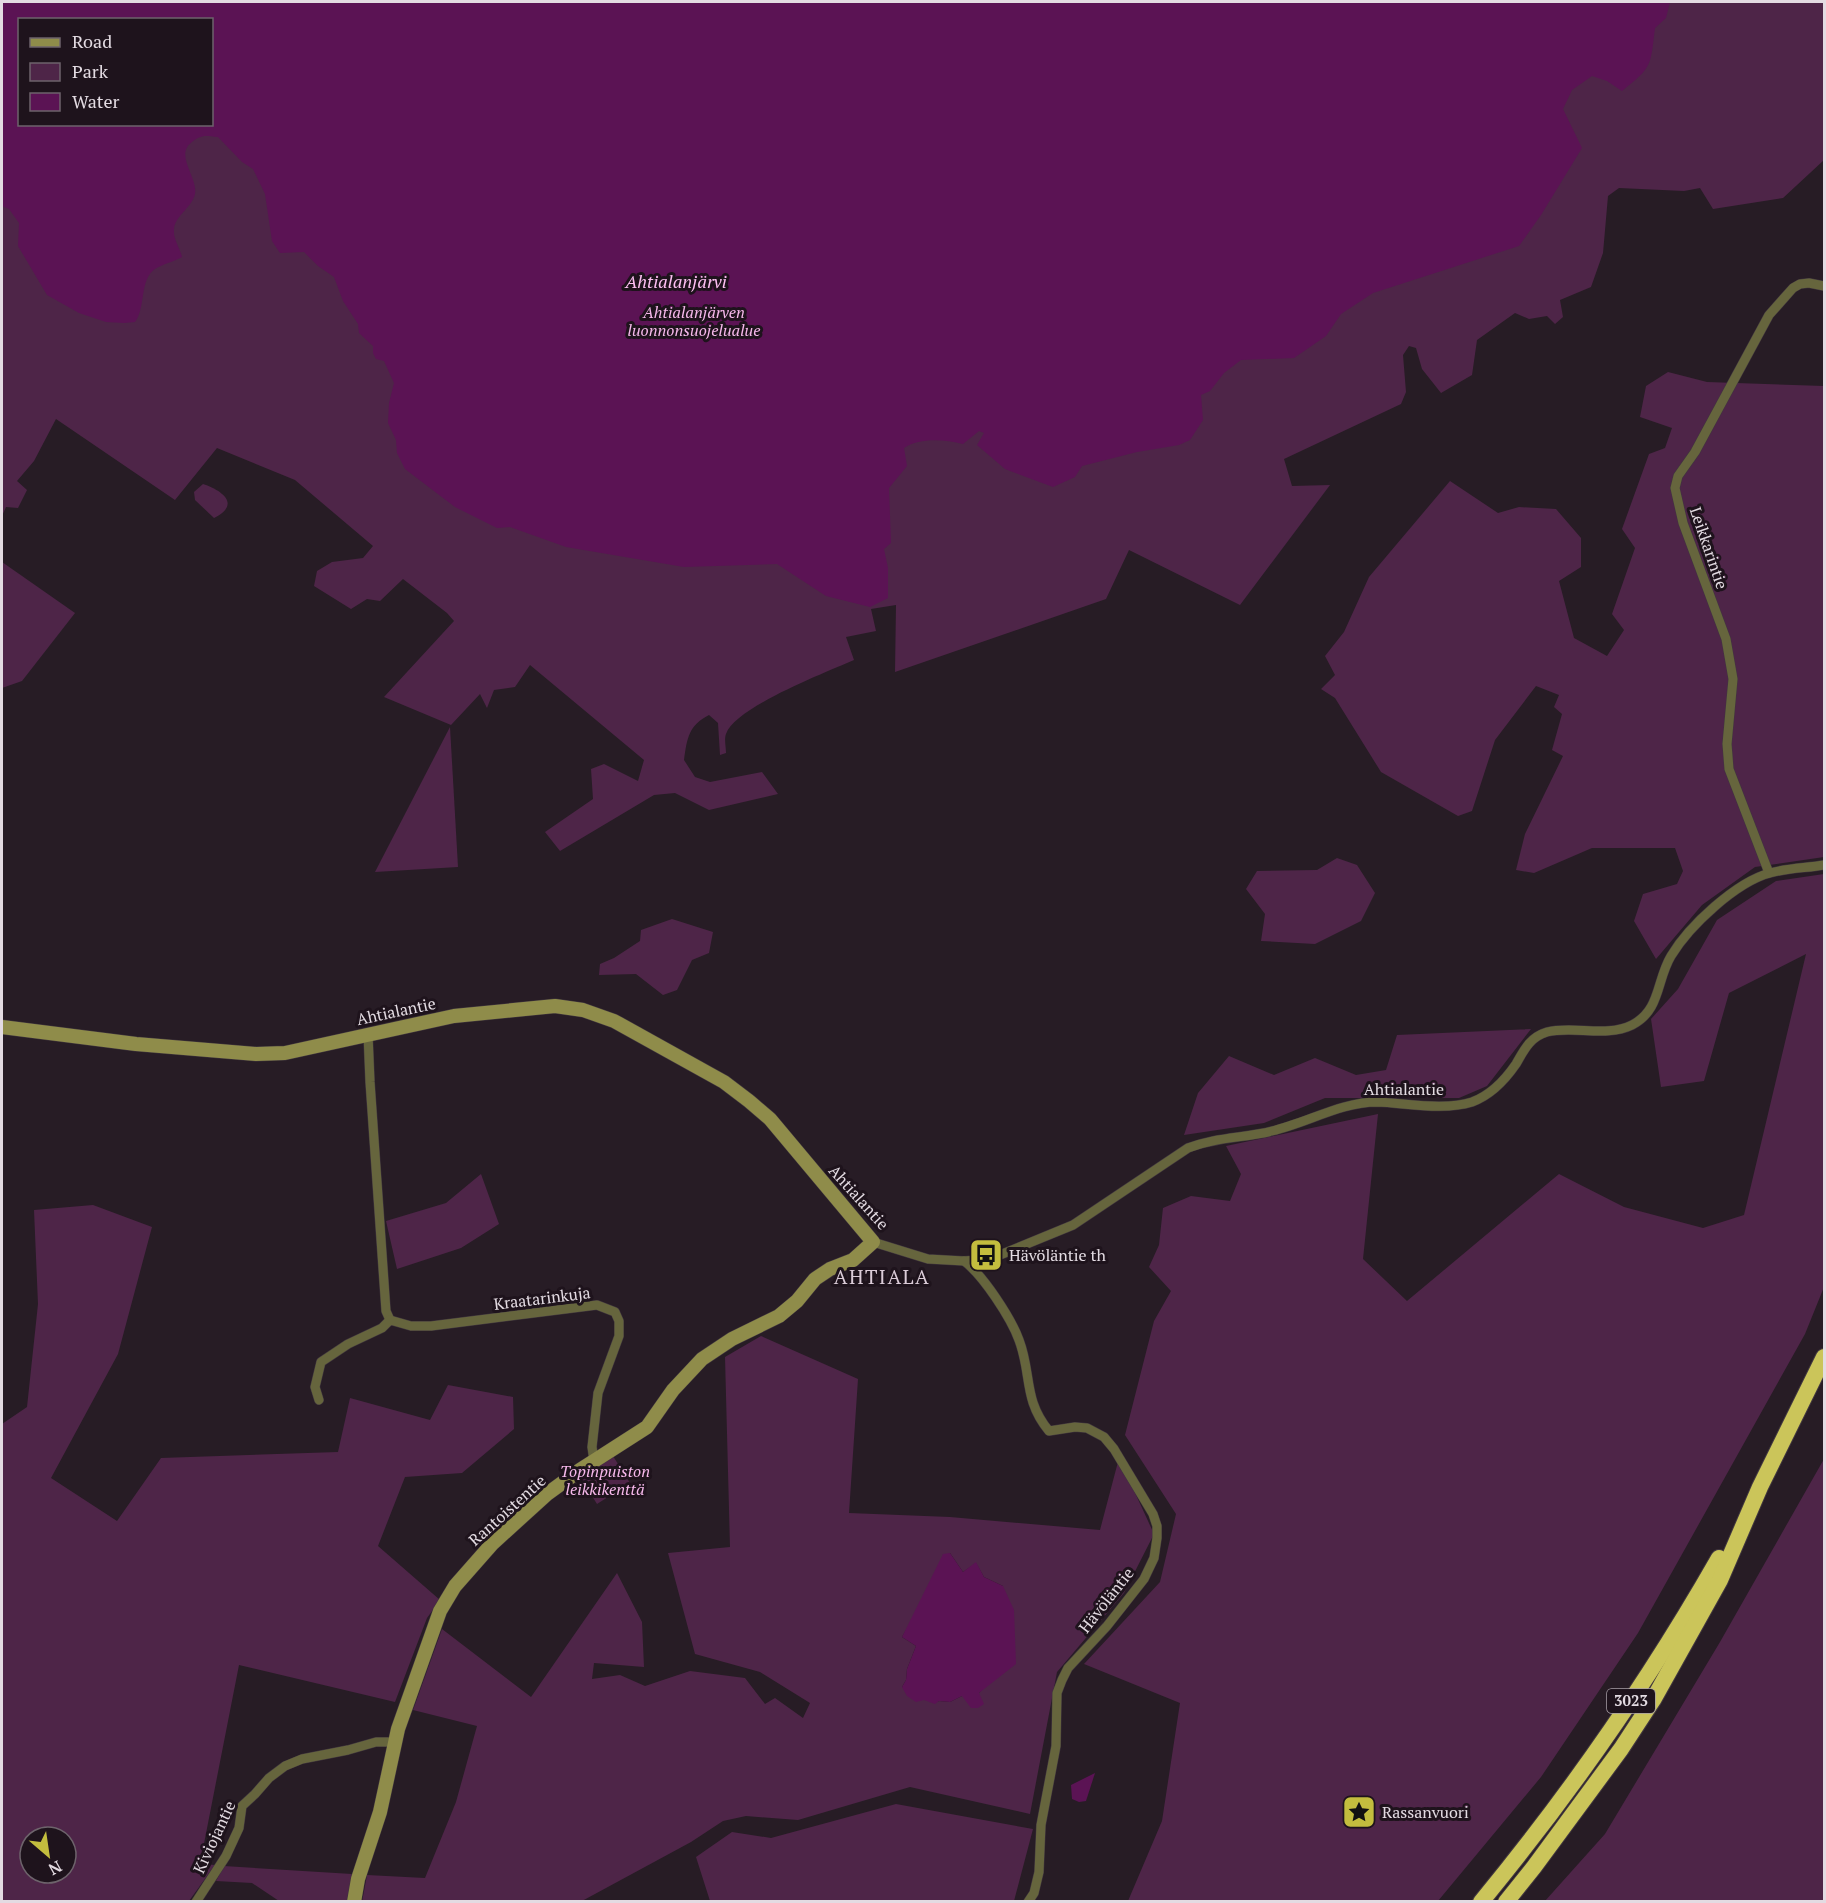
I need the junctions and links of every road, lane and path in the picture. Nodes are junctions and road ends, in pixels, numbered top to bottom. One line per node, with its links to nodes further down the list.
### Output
1 (1824, 286): 3 (street, Leikkarintie)
2 (1824, 865): 3 (street, Ahtialantie)
3 (1769, 873): 7 (street, Ahtialantie)
4 (2, 1026): 5 (street, Ahtialantie)
5 (368, 1034): 6 (street, Ahtialantie); 10 (street)
6 (873, 1242): 8 (street, Ahtialantie); 13 (street, Rantoistentie)
7 (990, 1259): 8 (street, Ahtialantie); 9 (street)
8 (964, 1261): 9 (street, Hävöläntie)
9 (983, 1278): 18 (street, Hävöläntie)
10 (390, 1320): 12 (street); 13 (street, Kraatarinkuja)
11 (1824, 1357): 14 (highway, 3023)
12 (319, 1400)
13 (594, 1461): 15 (street, Rantoistentie)
14 (1760, 1488): 19 (highway, 3023); 20 (highway, 3023)
15 (394, 1742): 16 (street, Kiviojantie); 17 (street, Rantoistentie)
16 (196, 1902)
17 (354, 1902)
18 (1028, 1902)
19 (1481, 1902)
20 (1506, 1902)

